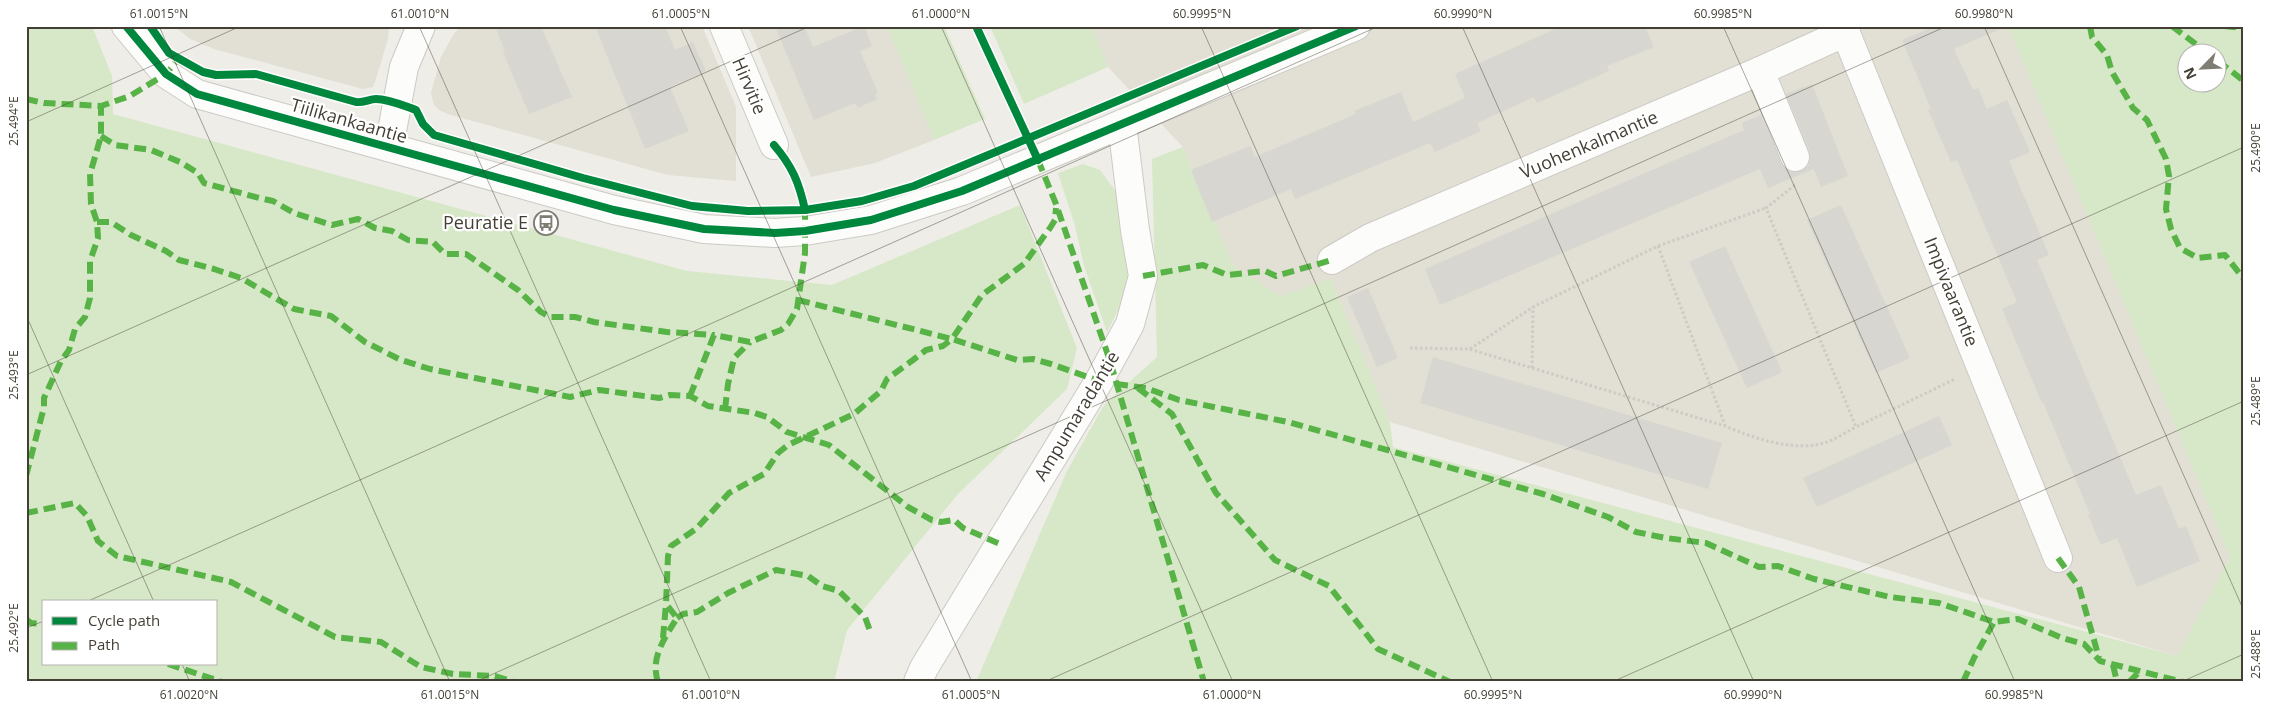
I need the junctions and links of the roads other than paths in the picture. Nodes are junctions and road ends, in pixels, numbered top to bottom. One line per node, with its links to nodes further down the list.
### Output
1 (126, 26): 9 (street, Tiilikankaantie)
2 (421, 26): 9 (street)
3 (724, 26): 8 (street, Hirvitie)
4 (1356, 26): 7 (street, Tiilikankaantie)
5 (1845, 29): 6 (street, Vuohenkalmantie); 12 (street, Impivaarantie)
6 (1760, 71): 10 (street); 11 (street, Vuohenkalmantie)
7 (1122, 124): 9 (street, Tiilikankaantie); 13 (street, Ampumaradantie)
8 (774, 145)
9 (389, 147)
10 (1795, 158)
11 (1332, 260)
12 (2058, 558)
13 (918, 682)

